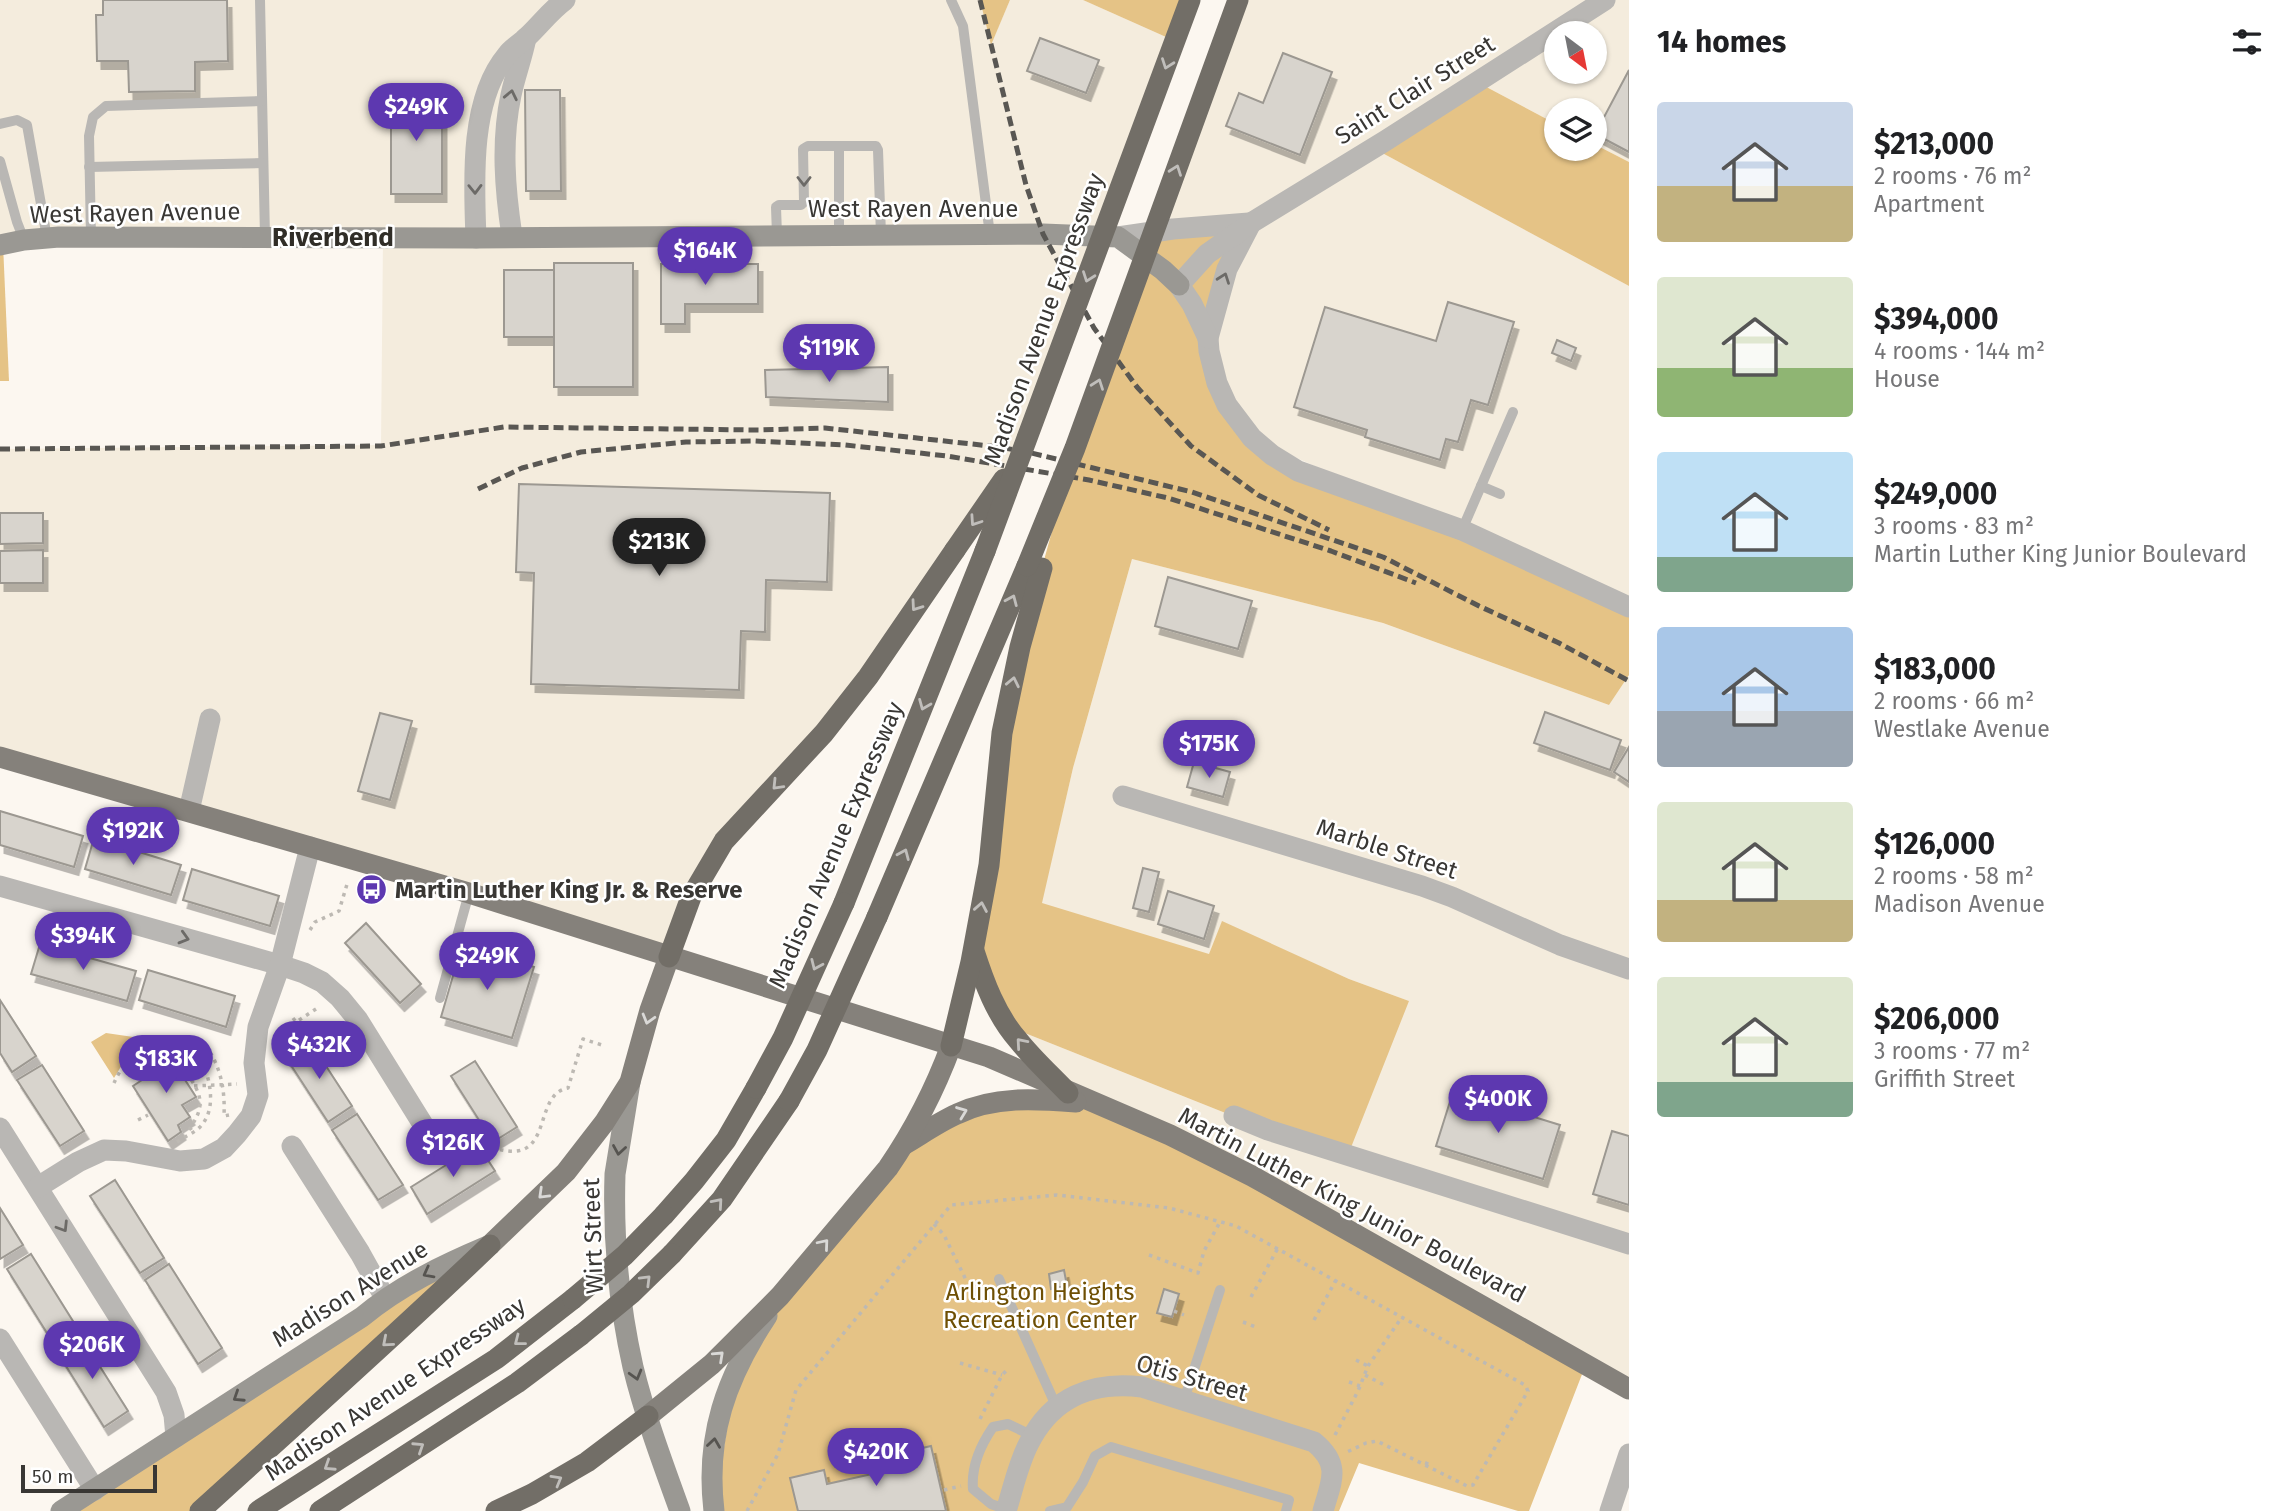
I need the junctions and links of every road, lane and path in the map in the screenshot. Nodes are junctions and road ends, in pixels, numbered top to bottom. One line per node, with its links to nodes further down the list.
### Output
1 (260, 0): 8 (lane)
2 (565, 0): 7 (street)
3 (951, 0): 18 (lane)
4 (1190, 0): 30 (highway, Madison Avenue Expressway, one-way to 30, bridge)
5 (1238, 0): 34 (highway, one-way to 5, bridge)
6 (1605, 0): 14 (street, Saint Clair Street)
7 (526, 38): 19 (street, one-way to 7); 22 (street, one-way to 22)
8 (262, 101): 12 (lane); 13 (lane)
9 (0, 124): 24 (lane)
10 (839, 146): 15 (lane, one-way to 15); 16 (lane); 17 (lane)
11 (0, 161): 25 (lane)
12 (263, 163): 13 (lane); 21 (lane)
13 (89, 167): 20 (lane)
14 (1251, 223): 23 (street, Saint Clair Street); 27 (street, Saint Clair Street); 28 (street, one-way to 14)
15 (777, 235): 16 (street, West Rayen Avenue); 19 (street, West Rayen Avenue)
16 (839, 235): 17 (street, West Rayen Avenue)
17 (881, 235): 18 (street, West Rayen Avenue)
18 (990, 235): 23 (street, West Rayen Avenue)
19 (512, 236): 22 (street, West Rayen Avenue)
20 (91, 237): 21 (street, West Rayen Avenue); 24 (street, West Rayen Avenue)
21 (265, 237): 22 (street, West Rayen Avenue)
22 (476, 237)
23 (1118, 237): 27 (street)
24 (47, 238): 25 (street, West Rayen Avenue)
25 (24, 240): 26 (street, West Rayen Avenue)
26 (0, 245)
27 (1180, 285): 28 (street)
28 (1208, 338): 33 (street)
29 (1513, 412): 31 (lane)
30 (1023, 451): 46 (highway, one-way to 46, bridge); 119 (highway, Madison Avenue Expressway, one-way to 119, bridge)
31 (1481, 486): 32 (lane); 33 (lane)
32 (1500, 494)
33 (1462, 530): 35 (street)
34 (1034, 567): 45 (highway, one-way to 34); 120 (highway, one-way to 34, bridge)
35 (1629, 607)
36 (210, 719): 39 (street)
37 (0, 757): 39 (main road, Martin Luther King Junior Boulevard)
38 (1123, 796): 48 (street, Marble Street)
39 (189, 811): 40 (main road, Martin Luther King Junior Boulevard)
40 (310, 847): 43 (main road, Martin Luther King Junior Boulevard); 47 (street)
41 (348, 881): 44 (path)
42 (0, 886): 47 (street, one-way to 47)
43 (470, 893): 46 (main road, Martin Luther King Junior Boulevard); 49 (lane)
44 (308, 933)
45 (974, 949): 53 (highway); 60 (highway, one-way to 45)
46 (669, 957): 53 (main road, Martin Luther King Junior Boulevard); 54 (main road, Wirt Street, one-way to 54)
47 (280, 965): 68 (street); 71 (street)
48 (1629, 968)
49 (440, 998)
50 (316, 1009): 51 (path)
51 (293, 1018)
52 (602, 1045): 67 (path)
53 (951, 1046): 60 (main road, Martin Luther King Junior Boulevard); 70 (main road)
54 (630, 1082): 75 (main road, Madison Avenue, one-way to 75); 104 (street, Wirt Street, one-way to 104)
55 (114, 1083): 57 (path)
56 (223, 1085): 58 (path); 58 (path); 59 (path); 62 (path)
57 (194, 1086): 58 (path); 58 (path)
58 (209, 1086)
59 (236, 1093)
60 (1068, 1093): 61 (main road, Martin Luther King Junior Boulevard)
61 (1093, 1103): 70 (main road, one-way to 61); 101 (main road, Martin Luther King Junior Boulevard)
62 (233, 1108)
63 (148, 1115): 65 (path)
64 (1234, 1116): 74 (street)
65 (138, 1120)
66 (0, 1128): 71 (street)
67 (460, 1135)
68 (432, 1139)
69 (292, 1146): 84 (street)
70 (903, 1146): 82 (main road, one-way to 70)
71 (38, 1187): 108 (street, one-way to 108)
72 (1220, 1222): 73 (path); 76 (path); 77 (path)
73 (934, 1224): 80 (path); 124 (path)
74 (1629, 1244)
75 (490, 1245): 84 (street, Madison Avenue, one-way to 84); 118 (highway, one-way to 118)
76 (1278, 1248): 79 (path); 83 (path)
77 (1149, 1255)
78 (999, 1279): 103 (lane)
79 (1336, 1280): 87 (path); 88 (path)
80 (967, 1282)
81 (1220, 1290): 102 (lane)
82 (780, 1296): 104 (main road, one-way to 82); 123 (street, one-way to 82)
83 (1251, 1297)
84 (385, 1298): 108 (street, Madison Avenue, one-way to 108)
85 (1174, 1311): 86 (path)
86 (1184, 1315)
87 (1402, 1317): 94 (path); 112 (path)
88 (1314, 1320)
89 (1243, 1322): 90 (path)
90 (1256, 1327)
91 (0, 1339): 114 (street)
92 (1356, 1360): 94 (path)
93 (960, 1363): 96 (path)
94 (1368, 1366): 97 (path)
95 (1007, 1370): 96 (path)
96 (1002, 1375): 105 (path)
97 (1364, 1375): 99 (path); 100 (path)
98 (1349, 1382): 99 (path)
99 (1360, 1386): 106 (path)
100 (1386, 1386)
101 (1629, 1389)
102 (1184, 1400): 103 (street, Otis Street); 127 (street, Otis Street)
103 (1057, 1408): 107 (street, Otis Street)
104 (648, 1416): 121 (highway, one-way to 104); 122 (street, Wirt Street)
105 (982, 1424)
106 (1335, 1435)
107 (1033, 1436): 116 (street, Otis Street); 116 (lane)
108 (176, 1437): 114 (street, Madison Avenue)
109 (1347, 1452): 112 (path)
110 (1629, 1454): 128 (street)
111 (1429, 1458): 112 (path)
112 (1426, 1465)
113 (963, 1485): 115 (path)
114 (95, 1490): 117 (street, Madison Avenue)
115 (944, 1490)
116 (1009, 1510)
117 (61, 1511)
118 (200, 1511)
119 (258, 1511)
120 (320, 1511)
121 (496, 1511)
122 (680, 1511)
123 (714, 1511)
124 (747, 1511)
125 (1050, 1511): 126 (lane)
126 (1286, 1511)
127 (1323, 1511)
128 (1610, 1511)

